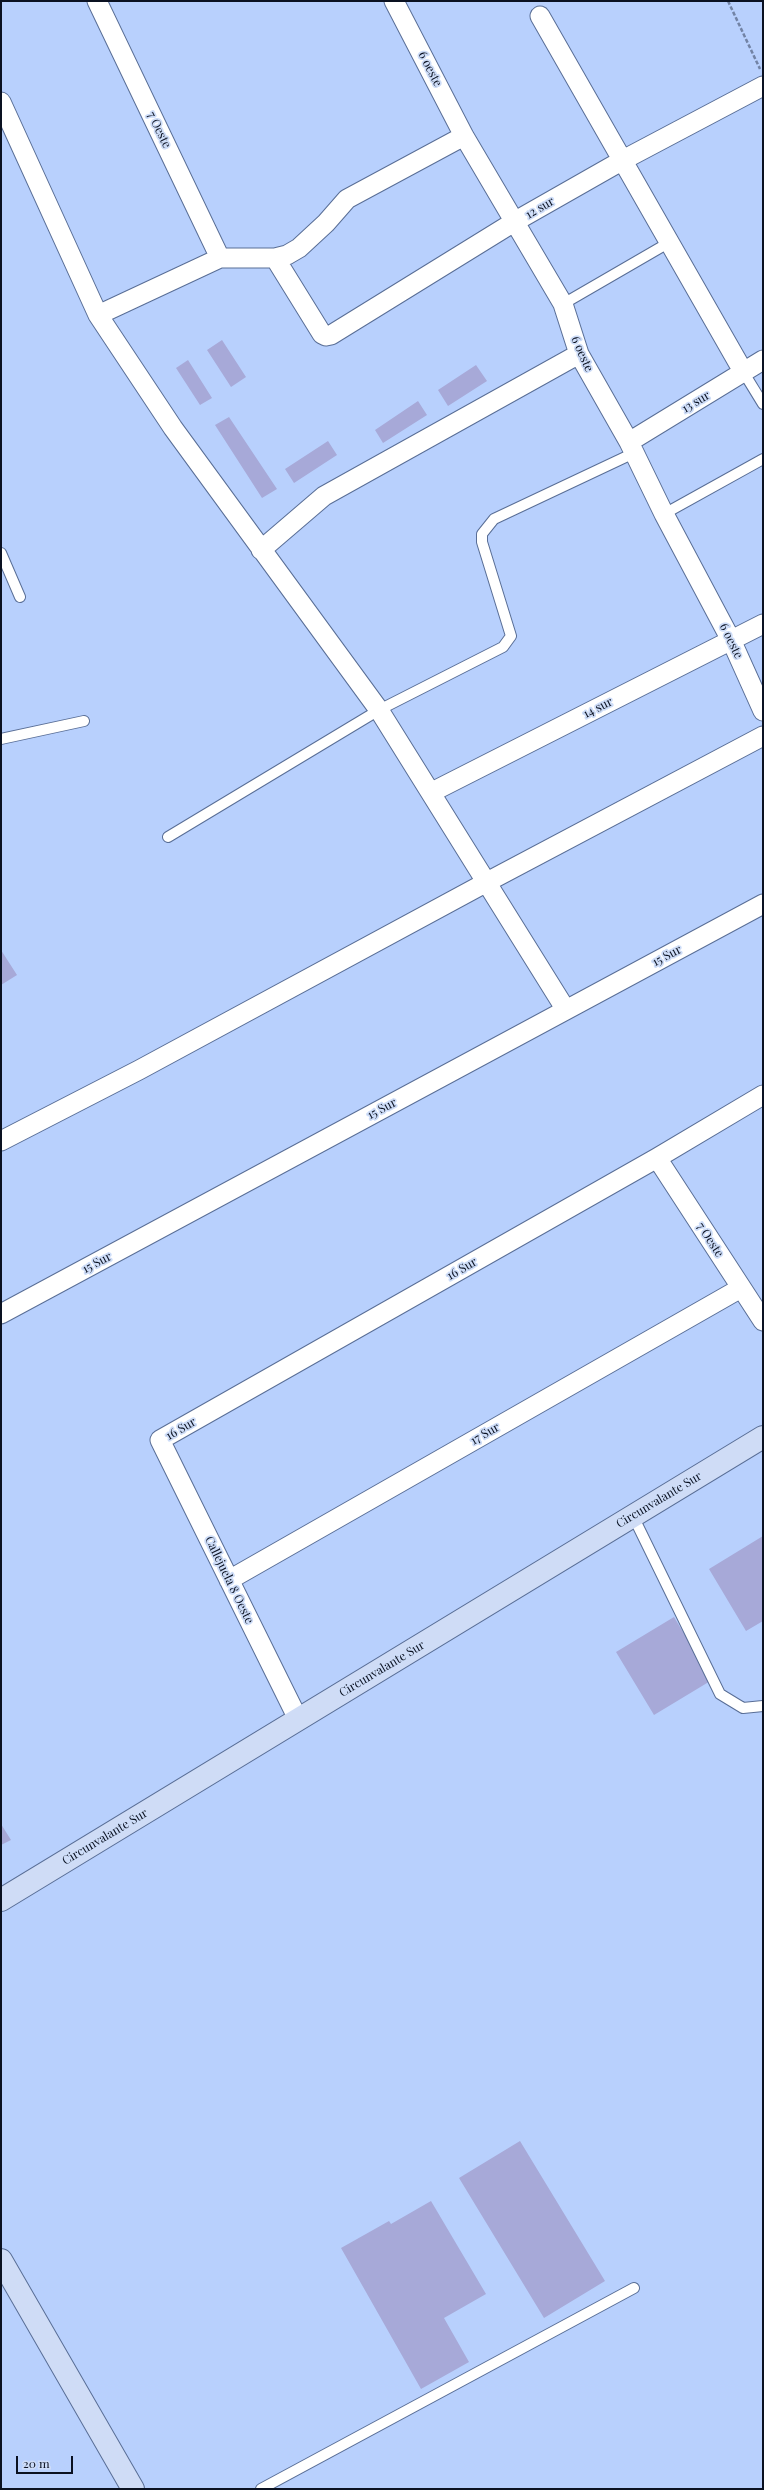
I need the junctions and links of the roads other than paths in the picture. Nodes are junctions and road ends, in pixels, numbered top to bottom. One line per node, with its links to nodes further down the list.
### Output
1 (394, 1): 6 (street, 6 oeste)
2 (100, 2): 10 (street, 7 Oeste)
3 (540, 16): 7 (street)
4 (762, 78): 7 (street, 12 sur)
5 (2, 106): 13 (street)
6 (464, 136): 8 (street, 6 oeste); 11 (street)
7 (623, 160): 8 (street, 12 sur); 9 (street)
8 (514, 222): 11 (street, 12 sur); 12 (street, 6 oeste)
9 (670, 242): 12 (lane); 16 (street)
10 (220, 258): 11 (street); 13 (street)
11 (275, 258)
12 (563, 304): 14 (street, 6 oeste)
13 (98, 315): 21 (street)
14 (580, 354): 18 (street, 6 oeste); 21 (street)
15 (763, 360): 16 (street, 13 sur)
16 (744, 373): 17 (lane); 18 (street, 13 sur)
17 (763, 404)
18 (631, 448): 20 (street, 6 oeste); 26 (lane)
19 (763, 459): 20 (lane)
20 (664, 514): 25 (street, 6 oeste)
21 (260, 550): 26 (street)
22 (1, 553): 23 (lane)
23 (20, 597)
24 (763, 624): 25 (street, 14 sur)
25 (732, 642): 27 (street, 6 oeste); 31 (street, 14 sur)
26 (379, 710): 31 (street); 32 (lane)
27 (763, 711)
28 (84, 721): 30 (lane)
29 (763, 736): 33 (street)
30 (1, 739)
31 (432, 792): 33 (street)
32 (168, 837)
33 (487, 882): 35 (street); 37 (street)
34 (763, 904): 35 (street, 15 Sur)
35 (566, 1010): 40 (street, 15 Sur)
36 (763, 1095): 38 (street, 16 Sur)
37 (1, 1140)
38 (657, 1158): 39 (street, 7 Oeste); 43 (street, 16 Sur)
39 (741, 1288): 41 (street, 7 Oeste); 45 (street, 17 Sur)
40 (1, 1314)
41 (763, 1321)
42 (763, 1437): 44 (main road, Circunvalante Sur)
43 (160, 1440): 45 (street, Callejuela 8 Oeste)
44 (633, 1516): 46 (lane); 47 (main road, Circunvalante Sur)
45 (229, 1580): 47 (street, Callejuela 8 Oeste)
46 (763, 1706)
47 (298, 1719): 48 (main road, Circunvalante Sur)
48 (1, 1900)
49 (3, 2268): 51 (main road)
50 (634, 2288): 52 (lane)
51 (132, 2489)
52 (261, 2489)

